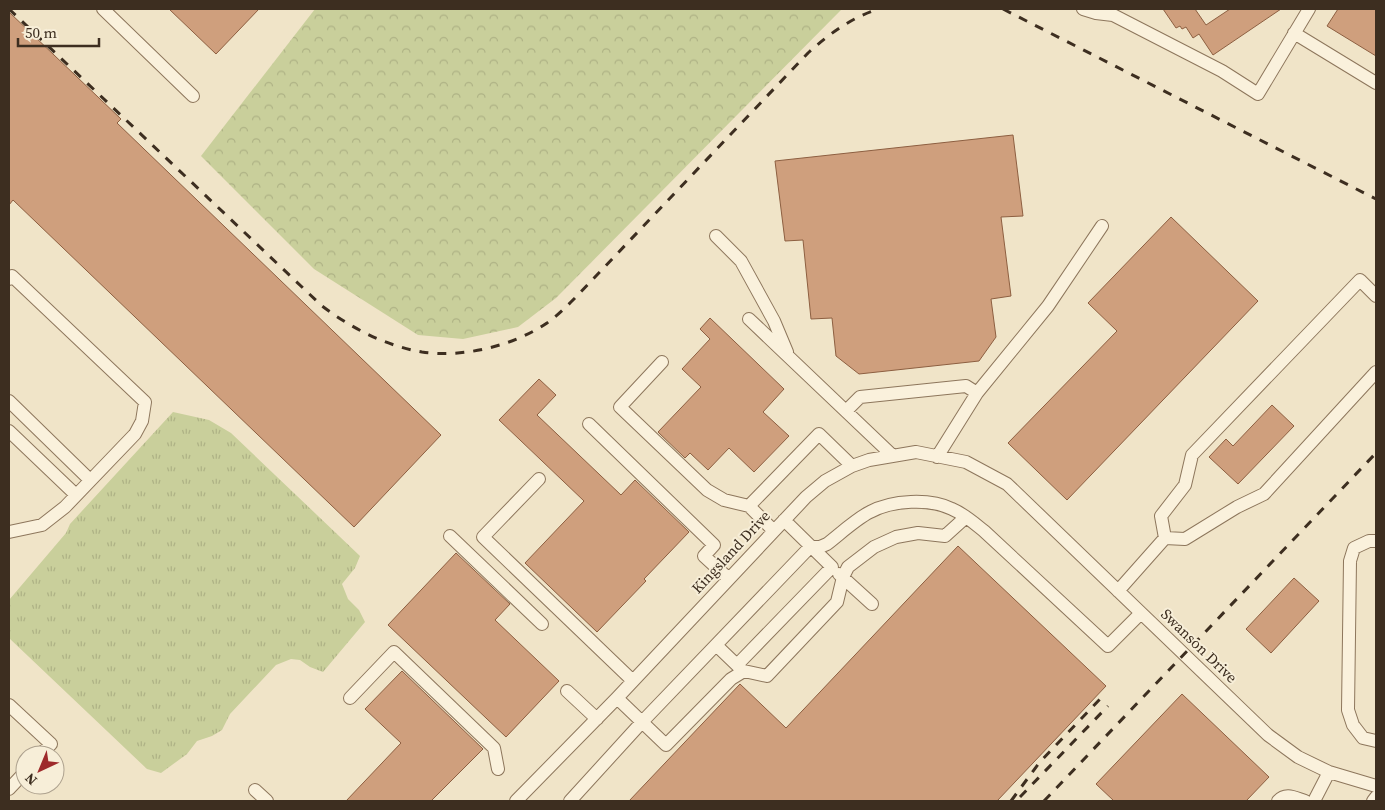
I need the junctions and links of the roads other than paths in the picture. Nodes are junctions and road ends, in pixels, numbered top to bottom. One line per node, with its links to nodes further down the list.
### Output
1 (103, 9): 6 (street)
2 (1083, 9): 4 (street)
3 (1309, 9): 4 (street)
4 (1294, 33): 5 (street)
5 (1376, 83)
6 (193, 96)
7 (1102, 226): 15 (street)
8 (716, 236): 12 (street)
9 (9, 279): 24 (street)
10 (1376, 296): 33 (street)
11 (749, 319): 12 (street)
12 (788, 356): 17 (street)
13 (662, 362): 27 (street)
14 (1376, 372): 33 (street)
15 (977, 393): 17 (street); 21 (street)
16 (9, 401): 24 (street)
17 (846, 411): 20 (street)
18 (589, 424): 38 (street)
19 (9, 431): 25 (street)
20 (893, 456): 21 (street, Kingsland Drive); 22 (street, Kingsland Drive)
21 (937, 457): 26 (street, Kingsland Drive)
22 (852, 466): 27 (street); 29 (street, Kingsland Drive)
23 (539, 479): 45 (street)
24 (90, 480): 25 (street)
25 (76, 495): 31 (street)
26 (1020, 496): 39 (street, Swanson Drive)
27 (749, 506): 30 (street)
28 (966, 518): 35 (street); 37 (street); 41 (street)
29 (784, 520): 30 (street, Kingsland Drive); 35 (street)
30 (774, 531): 38 (street, Kingsland Drive)
31 (9, 532)
32 (450, 536): 42 (street)
33 (1165, 538): 39 (street)
34 (1376, 541): 52 (street)
35 (810, 547): 36 (street); 43 (street)
36 (832, 567): 37 (street); 44 (street)
37 (843, 577): 40 (street); 44 (street)
38 (729, 579): 45 (street, Kingsland Drive)
39 (1118, 591): 41 (street, Swanson Drive)
40 (872, 604)
41 (1141, 613): 55 (street, Swanson Drive)
42 (542, 624)
43 (716, 645): 44 (street); 51 (street)
44 (740, 668): 51 (street)
45 (633, 681): 48 (street, Kingsland Drive)
46 (567, 691): 50 (street)
47 (350, 698): 54 (street)
48 (617, 698): 50 (street, Kingsland Drive); 51 (street)
49 (9, 705): 53 (street)
50 (597, 719): 60 (street, Kingsland Drive)
51 (642, 722): 61 (street)
52 (1376, 741)
53 (50, 745)
54 (498, 769)
55 (1329, 772): 56 (street, Swanson Drive); 64 (street)
56 (1376, 786)
57 (255, 790): 59 (street)
58 (1376, 797): 65 (street)
59 (267, 801)
60 (516, 801)
61 (570, 801)
62 (1278, 801): 63 (street)
63 (1305, 801)
64 (1314, 801)
65 (1373, 801)

